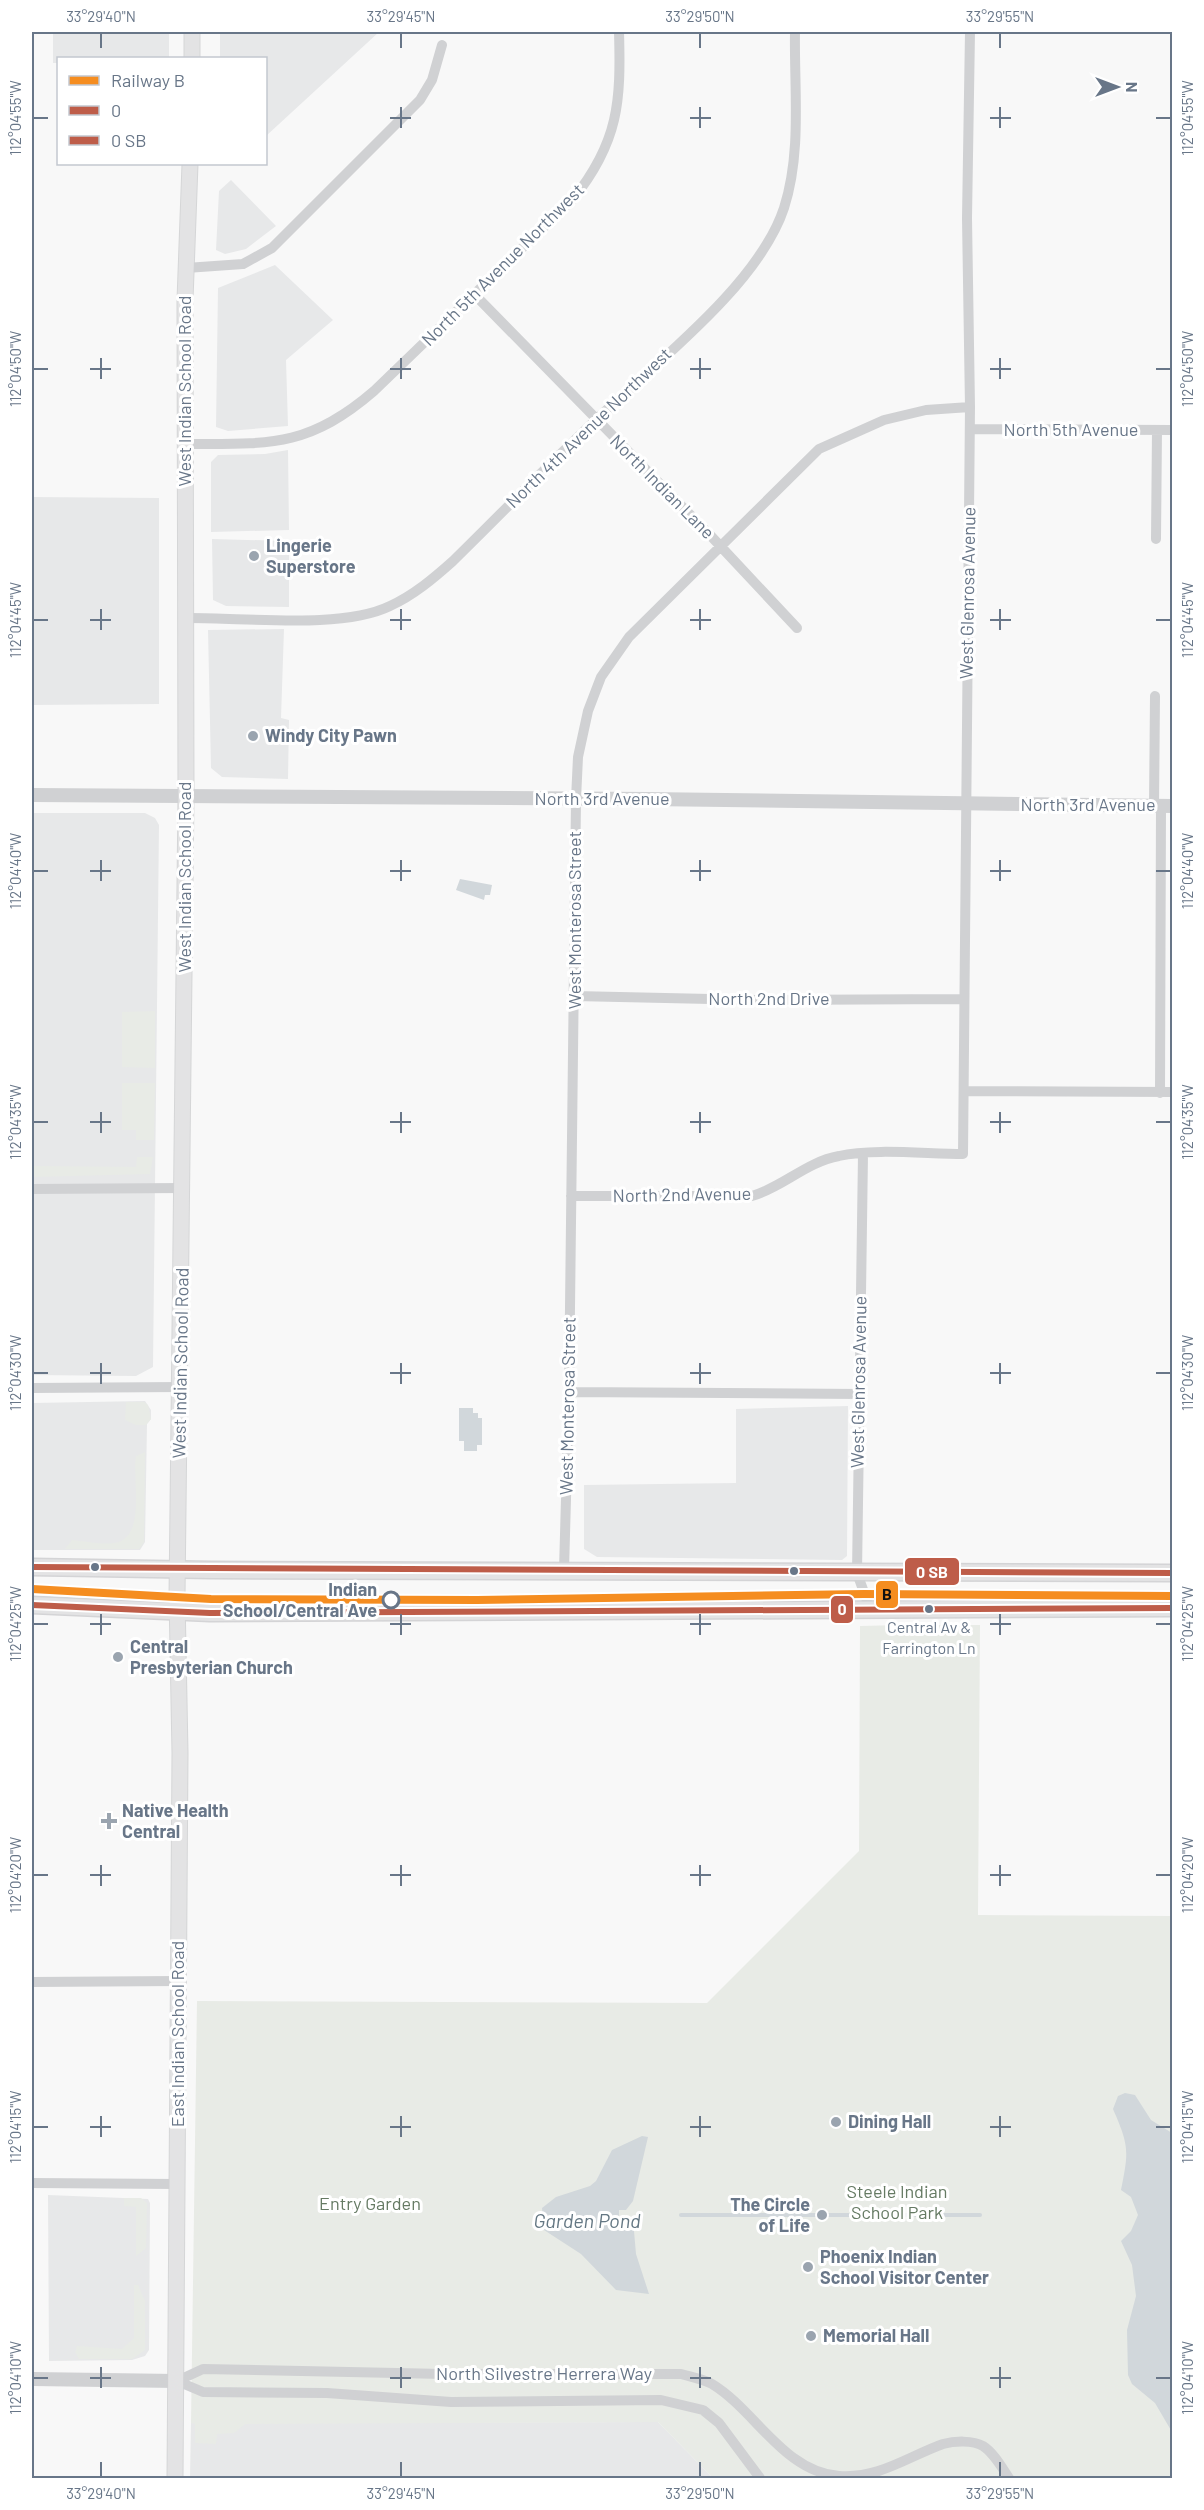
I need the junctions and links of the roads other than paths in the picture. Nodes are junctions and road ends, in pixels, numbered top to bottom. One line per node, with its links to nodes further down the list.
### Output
1 (192, 32): 6 (main road)
2 (619, 32): 9 (street, North 5th Avenue Northwest)
3 (795, 32): 11 (street, North 4th Avenue Northwest)
4 (970, 32): 10 (street, West Glenrosa Avenue)
5 (442, 45): 8 (street)
6 (192, 57)
7 (190, 165): 8 (main road, West Indian School Road)
8 (186, 268): 15 (main road, West Indian School Road)
9 (475, 295): 11 (street, North Indian Lane); 15 (street, North 5th Avenue Northwest)
10 (970, 407): 12 (street, West Glenrosa Avenue); 17 (street, West Monterosa Street)
11 (596, 420): 17 (street, North Indian Lane); 18 (street, North 4th Avenue Northwest)
12 (970, 429): 13 (street, North 5th Avenue); 24 (street, West Glenrosa Avenue)
13 (1157, 430): 14 (street, North 5th Avenue); 16 (street)
14 (1173, 430)
15 (185, 444): 18 (main road, West Indian School Road)
16 (1156, 539)
17 (721, 547): 19 (street, North Indian Lane); 23 (street, West Monterosa Street)
18 (186, 618): 22 (main road, West Indian School Road)
19 (796, 628)
20 (1155, 696): 25 (street)
21 (32, 795): 22 (street, North 3rd Avenue)
22 (186, 796): 23 (street, North 3rd Avenue); 33 (main road, West Indian School Road)
23 (576, 799): 24 (street, North 3rd Avenue); 26 (street, West Monterosa Street)
24 (965, 803): 25 (street, North 3rd Avenue); 27 (street, West Glenrosa Avenue)
25 (1163, 806): 30 (street)
26 (574, 996): 27 (street, North 2nd Drive); 35 (street, West Monterosa Street)
27 (964, 999): 28 (street, West Glenrosa Avenue)
28 (964, 1091): 30 (street); 32 (street, West Glenrosa Avenue)
29 (1173, 1092): 30 (street)
30 (1160, 1093)
31 (862, 1154): 32 (street, North 2nd Avenue); 35 (street, North 2nd Avenue); 39 (street, West Glenrosa Avenue)
32 (963, 1154)
33 (183, 1188): 34 (street); 36 (main road, West Indian School Road)
34 (32, 1189)
35 (571, 1196): 38 (street, West Monterosa Street)
36 (181, 1387): 37 (street); 41 (main road, West Indian School Road)
37 (32, 1388)
38 (570, 1392): 39 (street); 42 (street, West Monterosa Street)
39 (860, 1394): 43 (street, West Glenrosa Avenue)
40 (32, 1567): 41 (main road)
41 (178, 1569): 42 (main road); 45 (main road, West Indian School Road)
42 (564, 1570): 43 (main road)
43 (857, 1573): 44 (main road); 48 (street, West Glenrosa Avenue)
44 (1173, 1573)
45 (177, 1590): 49 (main road, East Indian School Road)
46 (32, 1605): 49 (main road)
47 (1173, 1608): 48 (main road)
48 (870, 1609): 49 (main road)
49 (177, 1612): 50 (main road, East Indian School Road)
50 (178, 1981): 51 (street); 53 (main road, East Indian School Road)
51 (32, 1982)
52 (32, 2183): 53 (street)
53 (178, 2184): 55 (main road, East Indian School Road)
54 (32, 2379): 55 (street)
55 (177, 2381): 56 (main road, East Indian School Road); 57 (street, North Silvestre Herrera Way); 58 (street, North Silvestre Herrera Way)
56 (175, 2478)
57 (760, 2478)
58 (1009, 2478)

